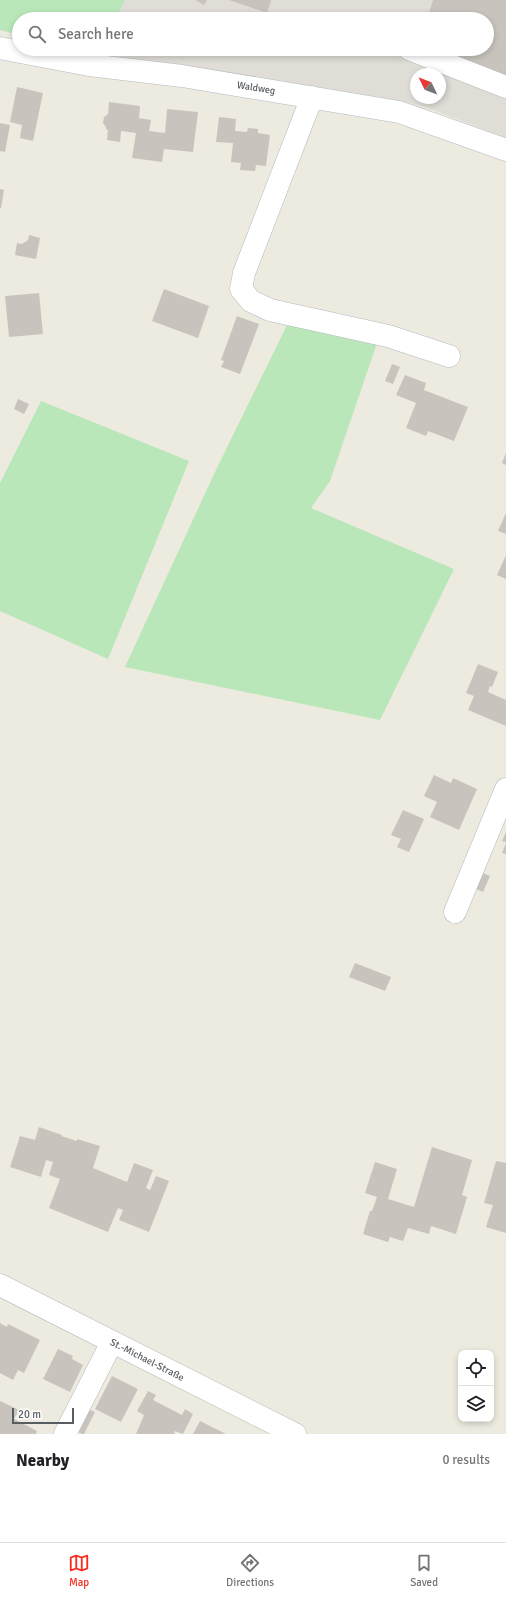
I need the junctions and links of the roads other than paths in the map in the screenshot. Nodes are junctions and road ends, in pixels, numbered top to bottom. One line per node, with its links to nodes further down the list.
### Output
1 (0, 48): 2 (street, Waldweg)
2 (12, 50)
3 (42, 56): 6 (street, Waldweg)
4 (427, 56): 5 (street)
5 (506, 87)
6 (312, 97): 7 (street, Waldweg); 8 (street)
7 (506, 150)
8 (449, 356)
9 (506, 789): 10 (street)
10 (455, 912)
11 (0, 1285): 12 (street, St.-Michael-Straße)
12 (112, 1342): 13 (street, St.-Michael-Straße); 14 (street)
13 (261, 1427): 15 (street, St.-Michael-Straße)
14 (64, 1434)
15 (294, 1434)

